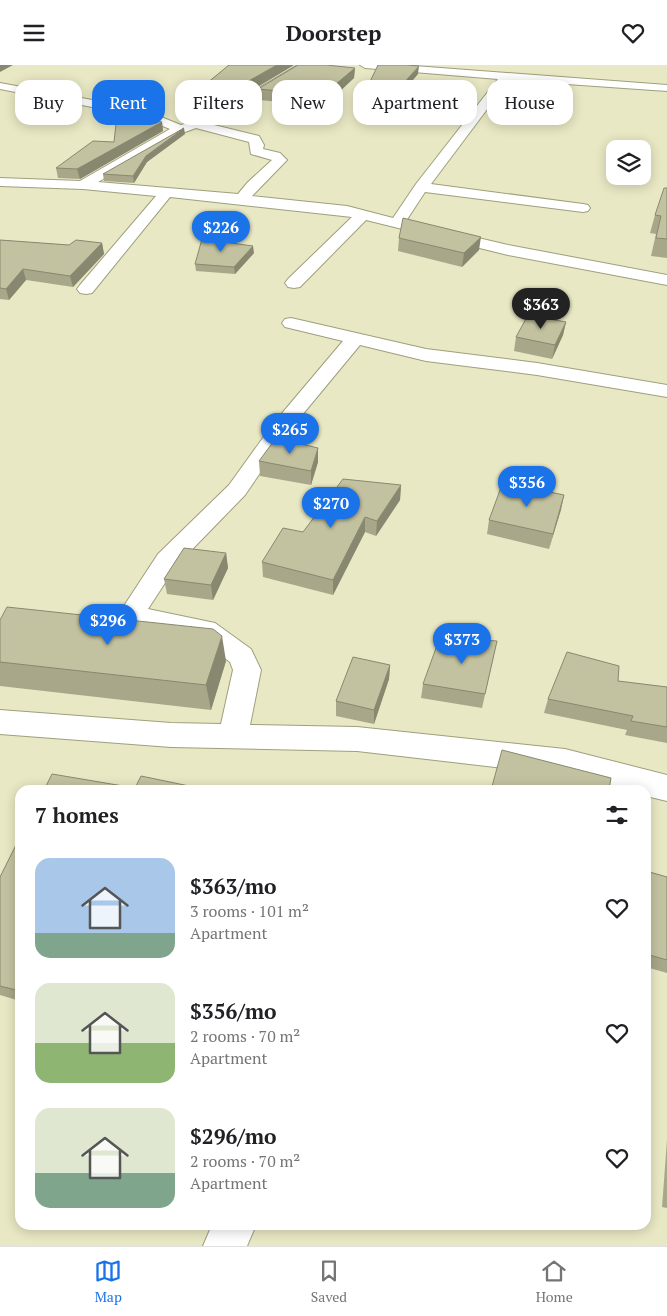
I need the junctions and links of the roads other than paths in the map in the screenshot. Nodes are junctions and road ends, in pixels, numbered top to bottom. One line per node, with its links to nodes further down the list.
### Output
1 (306, 65): 7 (street)
2 (365, 65): 4 (street)
3 (522, 65): 4 (street)
4 (511, 76): 6 (street); 12 (street)
5 (0, 86): 9 (street)
6 (667, 87)
7 (262, 91)
8 (198, 125): 9 (street); 14 (street)
9 (180, 129): 11 (street)
10 (0, 182): 11 (street)
11 (82, 185): 13 (street)
12 (420, 187): 15 (street); 17 (street)
13 (166, 193): 14 (street); 20 (street)
14 (242, 199): 16 (street)
15 (583, 209)
16 (364, 214): 17 (street); 19 (street)
17 (398, 222): 18 (street)
18 (667, 280)
19 (294, 283)
20 (86, 289)
21 (291, 323): 22 (street)
22 (356, 339): 23 (street); 25 (street)
23 (667, 391)
24 (0, 722): 25 (street)
25 (233, 736): 26 (street)
26 (667, 788)
27 (232, 1230): 28 (street)
28 (225, 1246)

